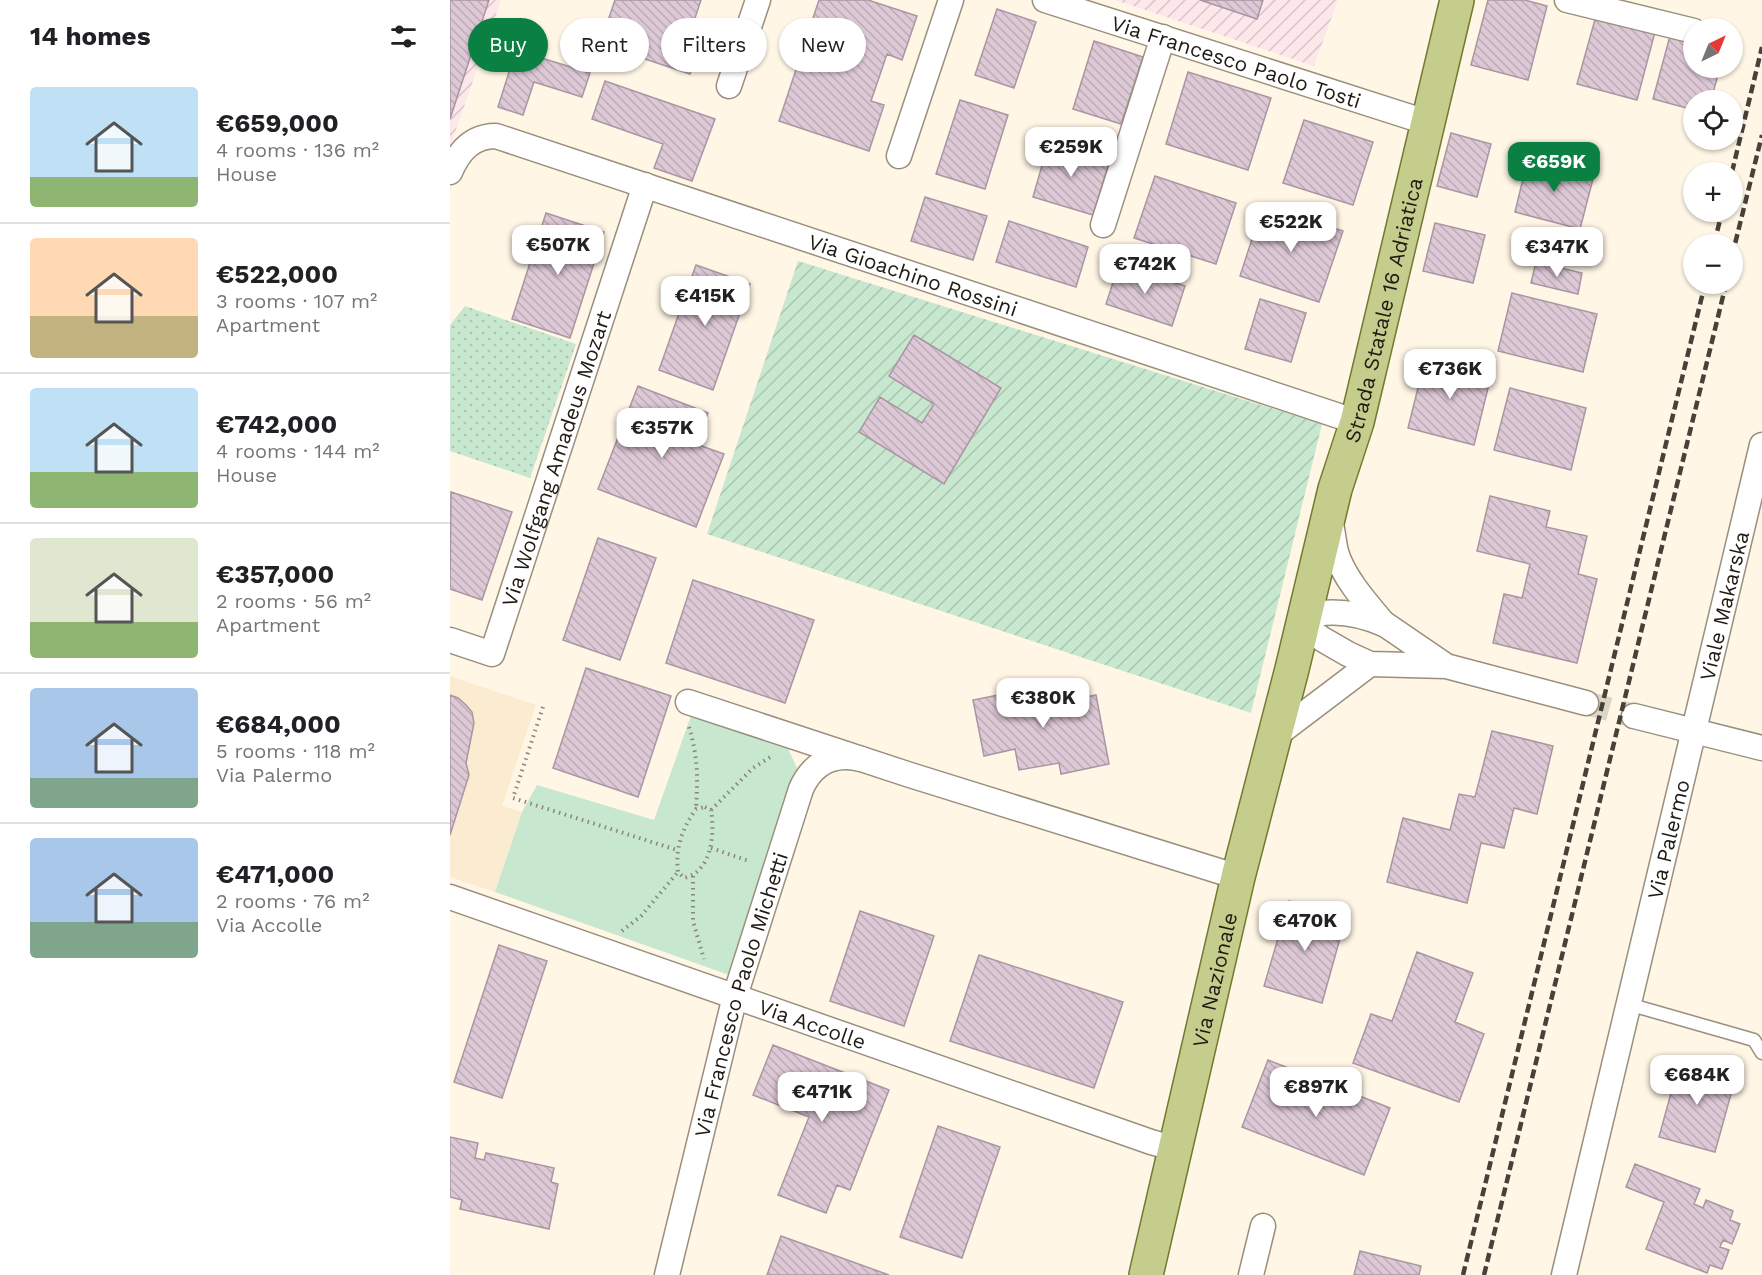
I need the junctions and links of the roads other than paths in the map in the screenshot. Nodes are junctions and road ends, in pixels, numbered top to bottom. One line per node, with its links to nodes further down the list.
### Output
1 (758, 0): 8 (street)
2 (951, 0): 10 (street)
3 (1046, 0): 7 (street, Via Francesco Paolo Tosti)
4 (1457, 0): 9 (main road, Strada Statale 16 Adriatica)
5 (1567, 0): 6 (street)
6 (1683, 28)
7 (1163, 37): 9 (street, Via Francesco Paolo Tosti); 13 (street)
8 (729, 86)
9 (1426, 122): 14 (main road, Strada Statale 16 Adriatica)
10 (899, 156)
11 (450, 172): 12 (street, Via Gioachino Rossini)
12 (645, 184): 14 (street, Via Gioachino Rossini); 19 (street, Via Wolfgang Amadeus Mozart)
13 (1103, 225)
14 (1357, 422): 16 (main road, Strada Statale 16 Adriatica)
15 (1762, 445): 25 (street, Viale Makarska)
16 (1330, 513): 17 (main road, Strada Statale 16 Adriatica); 18 (street)
17 (1304, 617): 18 (street); 20 (street); 26 (main road, Via Nazionale)
18 (1386, 626): 21 (street)
19 (450, 640)
20 (1370, 664): 21 (street); 26 (street)
21 (1446, 666): 22 (street)
22 (1586, 703)
23 (688, 714): 28 (street)
24 (1634, 716): 25 (street)
25 (1692, 732): 27 (street); 32 (street, Via Palermo)
26 (1275, 736): 29 (main road, Via Nazionale)
27 (1762, 748)
28 (861, 759): 29 (street); 31 (street, Via Francesco Paolo Michetti)
29 (1238, 877): 34 (main road, Via Nazionale)
30 (450, 897): 31 (street, Via Accolle)
31 (735, 996): 34 (street, Via Accolle); 36 (street, Via Francesco Paolo Michetti)
32 (1628, 1004): 33 (lane); 39 (street, Via Palermo)
33 (1761, 1058)
34 (1176, 1149): 37 (main road, Via Nazionale)
35 (1263, 1226): 38 (street)
36 (667, 1275)
37 (1146, 1275)
38 (1251, 1275)
39 (1564, 1275)

